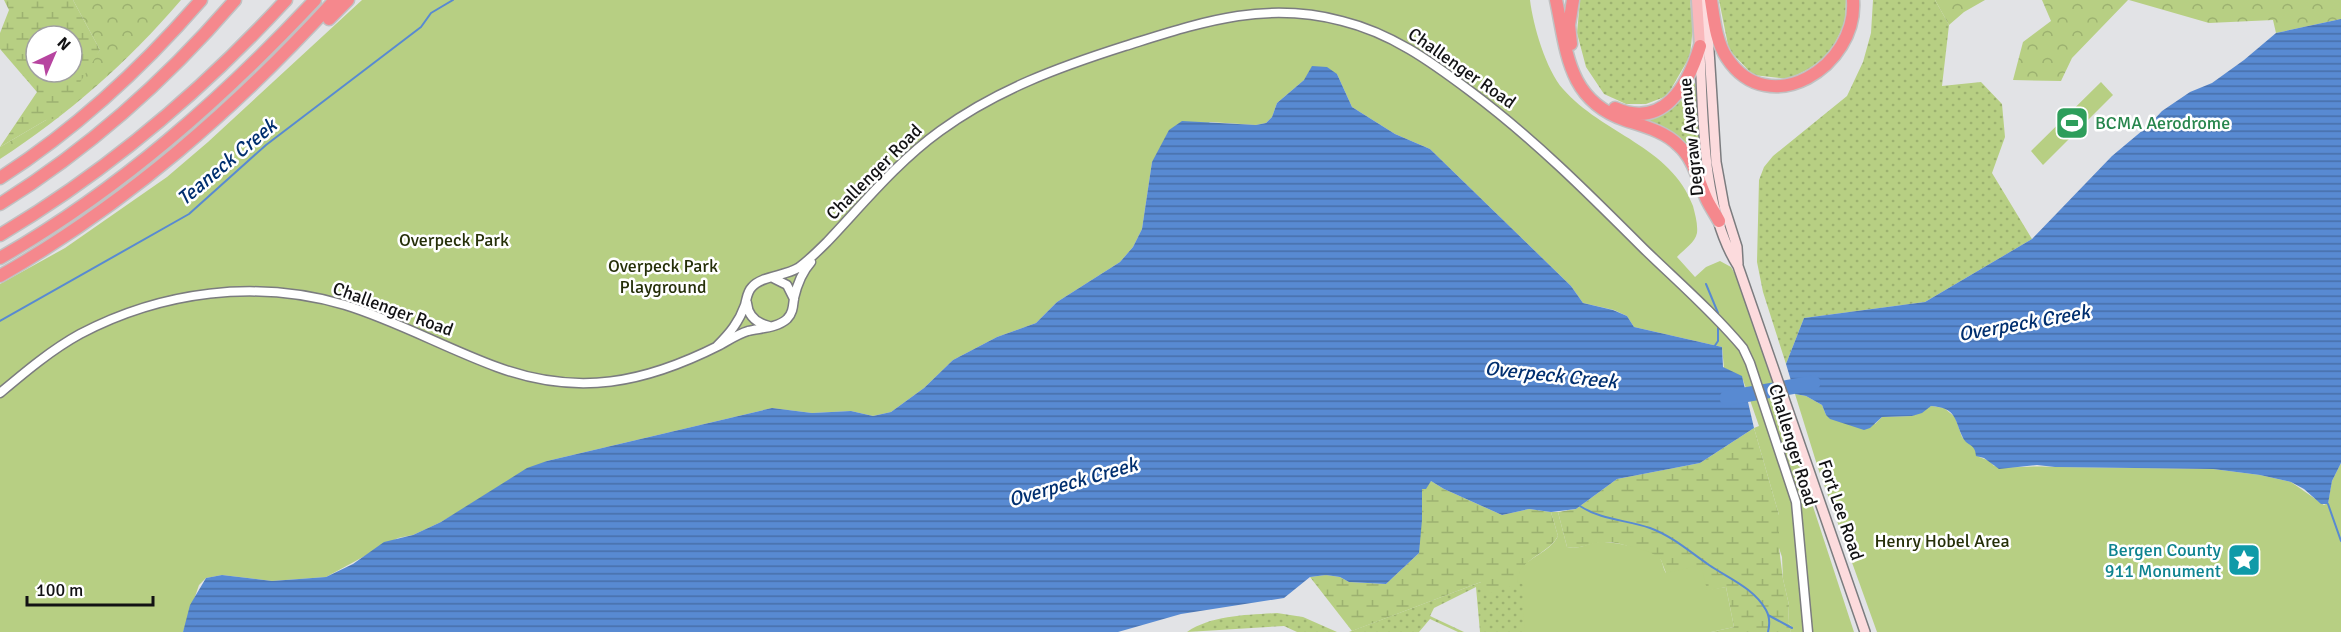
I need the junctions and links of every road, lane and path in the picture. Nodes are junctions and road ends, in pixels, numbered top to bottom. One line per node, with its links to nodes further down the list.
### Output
1 (201, 0): 15 (highway)
2 (235, 0): 16 (highway)
3 (285, 0): 18 (highway)
4 (315, 0): 20 (highway)
5 (335, 0): 13 (highway)
6 (348, 0): 13 (highway)
7 (1556, 0): 17 (highway)
8 (1573, 0): 14 (highway)
9 (1697, 0): 14 (main road, Degraw Avenue)
10 (1706, 0): 21 (main road, Degraw Avenue)
11 (1712, 0): 12 (highway)
12 (1853, 0)
13 (291, 46): 22 (highway)
14 (1700, 46): 17 (main road, Degraw Avenue)
15 (0, 178)
16 (0, 204)
17 (1719, 221): 21 (main road, Degraw Avenue)
18 (0, 235)
19 (818, 251): 23 (street, Challenger Road); 24 (street, Challenger Road); 30 (street, Challenger Road)
20 (0, 258)
21 (1738, 266): 29 (main road, Degraw Avenue)
22 (0, 276)
23 (772, 278): 24 (street); 25 (street, Challenger Road)
24 (794, 300): 26 (street, Challenger Road)
25 (747, 302): 26 (street); 27 (street, Challenger Road)
26 (769, 326): 27 (street, Challenger Road)
27 (717, 346): 28 (street, Challenger Road)
28 (0, 393)
29 (1784, 399): 31 (main road, Fort Lee Road)
30 (1808, 632)
31 (1865, 632)

